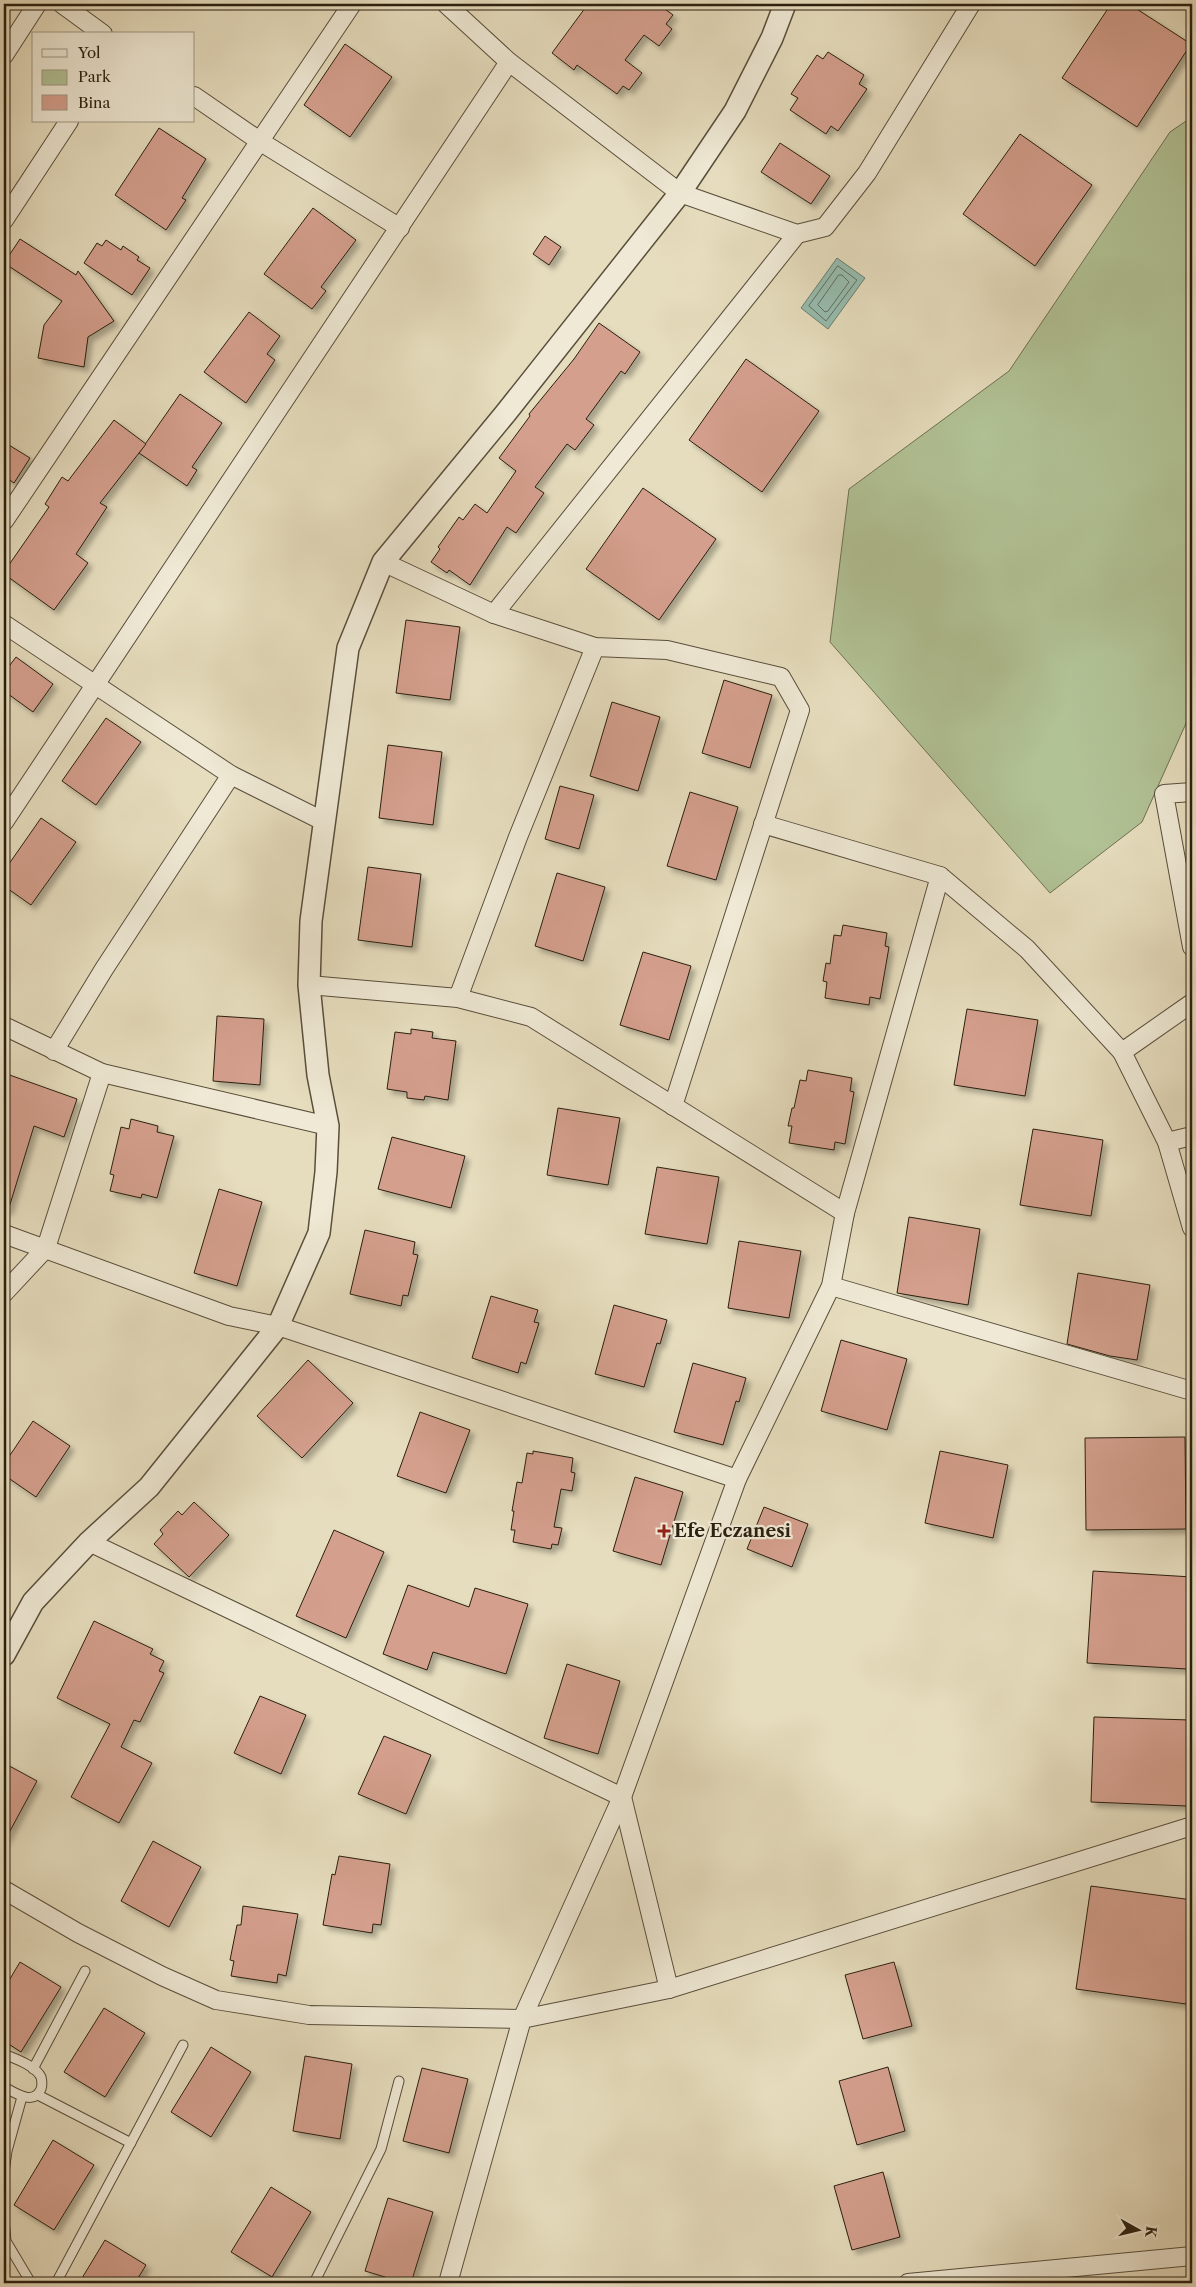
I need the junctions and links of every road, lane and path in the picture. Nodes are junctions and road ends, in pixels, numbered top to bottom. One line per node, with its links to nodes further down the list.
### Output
1 (37, 4): 8 (street)
2 (62, 4): 7 (street)
3 (352, 4): 12 (street)
4 (446, 4): 9 (street)
5 (785, 4): 13 (street)
6 (971, 4): 16 (street)
7 (100, 32)
8 (4, 55)
9 (509, 62): 13 (street); 15 (street)
10 (195, 97): 12 (street)
11 (68, 122): 14 (street)
12 (261, 142): 15 (street); 17 (street)
13 (680, 193): 16 (street); 18 (street)
14 (4, 220)
15 (400, 228): 22 (street)
16 (797, 234): 19 (street)
17 (4, 520)
18 (383, 562): 19 (street); 25 (street)
19 (494, 614): 21 (street)
20 (4, 624): 22 (street)
21 (595, 647): 27 (street); 31 (street)
22 (96, 685): 23 (street); 26 (street)
23 (231, 775): 25 (street); 34 (street)
24 (1192, 792): 29 (street)
25 (323, 821): 30 (street)
26 (4, 822)
27 (763, 824): 28 (street); 37 (street)
28 (940, 876): 35 (street); 41 (street)
29 (1192, 947)
30 (309, 985): 31 (street); 38 (street)
31 (458, 998): 37 (street)
32 (1192, 1003): 35 (street)
33 (4, 1026): 34 (street)
34 (54, 1051): 36 (street)
35 (1122, 1052): 40 (street)
36 (102, 1073): 38 (street); 44 (street)
37 (673, 1106): 41 (street)
38 (328, 1126): 47 (street)
39 (1192, 1136): 40 (street)
40 (1168, 1142): 42 (street)
41 (845, 1213): 45 (street)
42 (1192, 1228)
43 (4, 1234): 44 (street)
44 (46, 1248): 46 (street); 47 (street)
45 (831, 1286): 48 (street); 49 (street)
46 (4, 1292)
47 (278, 1326): 49 (street); 50 (street)
48 (1192, 1391)
49 (737, 1479): 52 (street)
50 (88, 1542): 51 (street); 52 (street)
51 (4, 1656)
52 (622, 1796): 56 (street); 57 (street)
53 (1192, 1826): 56 (street)
54 (4, 1890): 57 (street)
55 (85, 1971): 60 (lane)
56 (669, 1989): 57 (street)
57 (522, 2019): 72 (street)
58 (183, 2045): 65 (lane)
59 (4, 2054): 60 (lane)
60 (33, 2069): 63 (lane)
61 (399, 2081): 71 (lane)
62 (4, 2087): 64 (lane)
63 (38, 2095): 64 (lane); 65 (lane)
64 (22, 2096): 66 (lane)
65 (131, 2143): 70 (lane)
66 (4, 2172)
67 (4, 2220): 69 (lane)
68 (1192, 2256): 73 (street)
69 (31, 2283)
70 (56, 2283)
71 (314, 2283)
72 (448, 2283)
73 (908, 2283)

